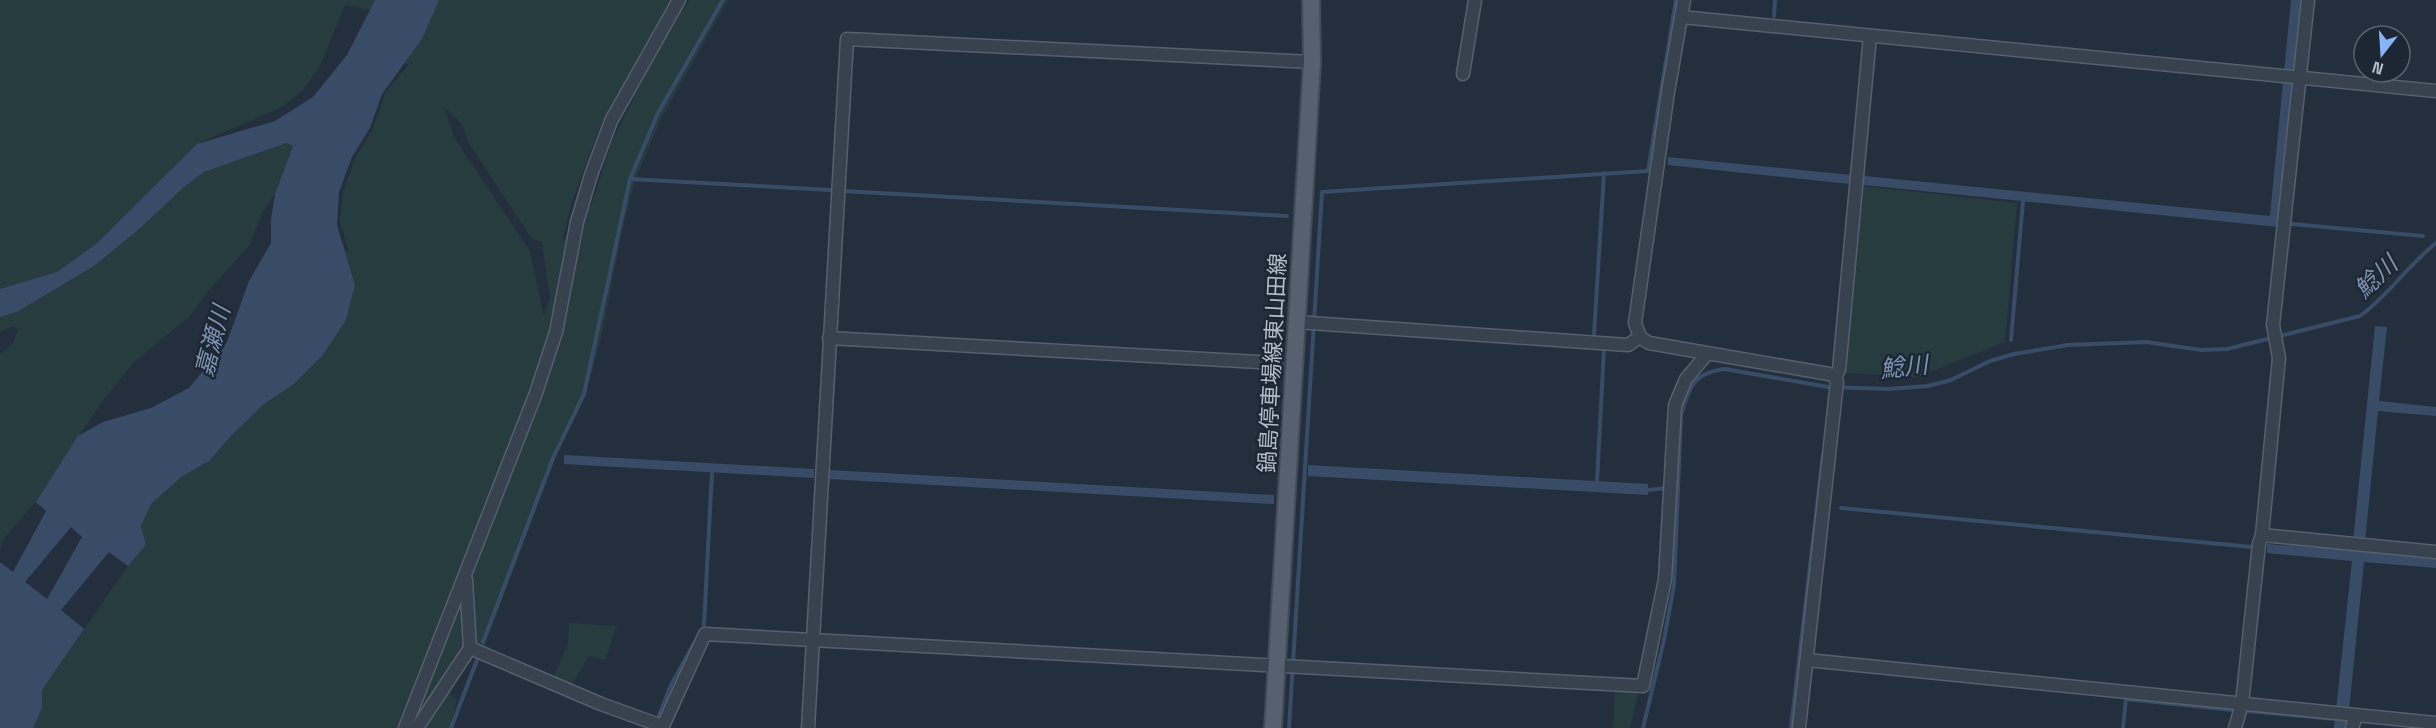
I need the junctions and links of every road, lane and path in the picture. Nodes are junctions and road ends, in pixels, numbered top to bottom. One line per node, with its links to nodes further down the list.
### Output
1 (680, 0): 20 (street)
2 (1311, 0): 8 (main road, 鍋島停車場線東山田線)
3 (1474, 0): 9 (street)
4 (1684, 0): 6 (street)
5 (2308, 0): 10 (street)
6 (1681, 17): 7 (street); 13 (street)
7 (1870, 36): 10 (street); 17 (street)
8 (1312, 62): 12 (main road, 鍋島停車場線東山田線); 14 (street)
9 (1463, 74)
10 (2301, 78): 11 (street); 18 (street)
11 (2436, 91)
12 (1308, 322): 13 (street); 16 (main road, 鍋島停車場線東山田線)
13 (1640, 337): 15 (street)
14 (829, 338): 16 (street); 21 (street)
15 (1707, 354): 17 (street); 24 (street)
16 (1294, 364): 24 (main road, 鍋島停車場線東山田線)
17 (1836, 380): 23 (street)
18 (2262, 536): 19 (street); 25 (street)
19 (2436, 552)
20 (466, 576): 22 (street); 29 (street)
21 (812, 640): 24 (street); 28 (street); 31 (street)
22 (470, 648): 28 (street); 30 (street)
23 (1807, 660): 25 (street); 33 (street)
24 (1288, 667): 32 (main road, 鍋島停車場線東山田線)
25 (2242, 704): 26 (street); 34 (street)
26 (2353, 720): 27 (street)
27 (2436, 723)
28 (662, 727)
29 (405, 728)
30 (417, 728)
31 (808, 728)
32 (1273, 728)
33 (1799, 728)
34 (2235, 728)

